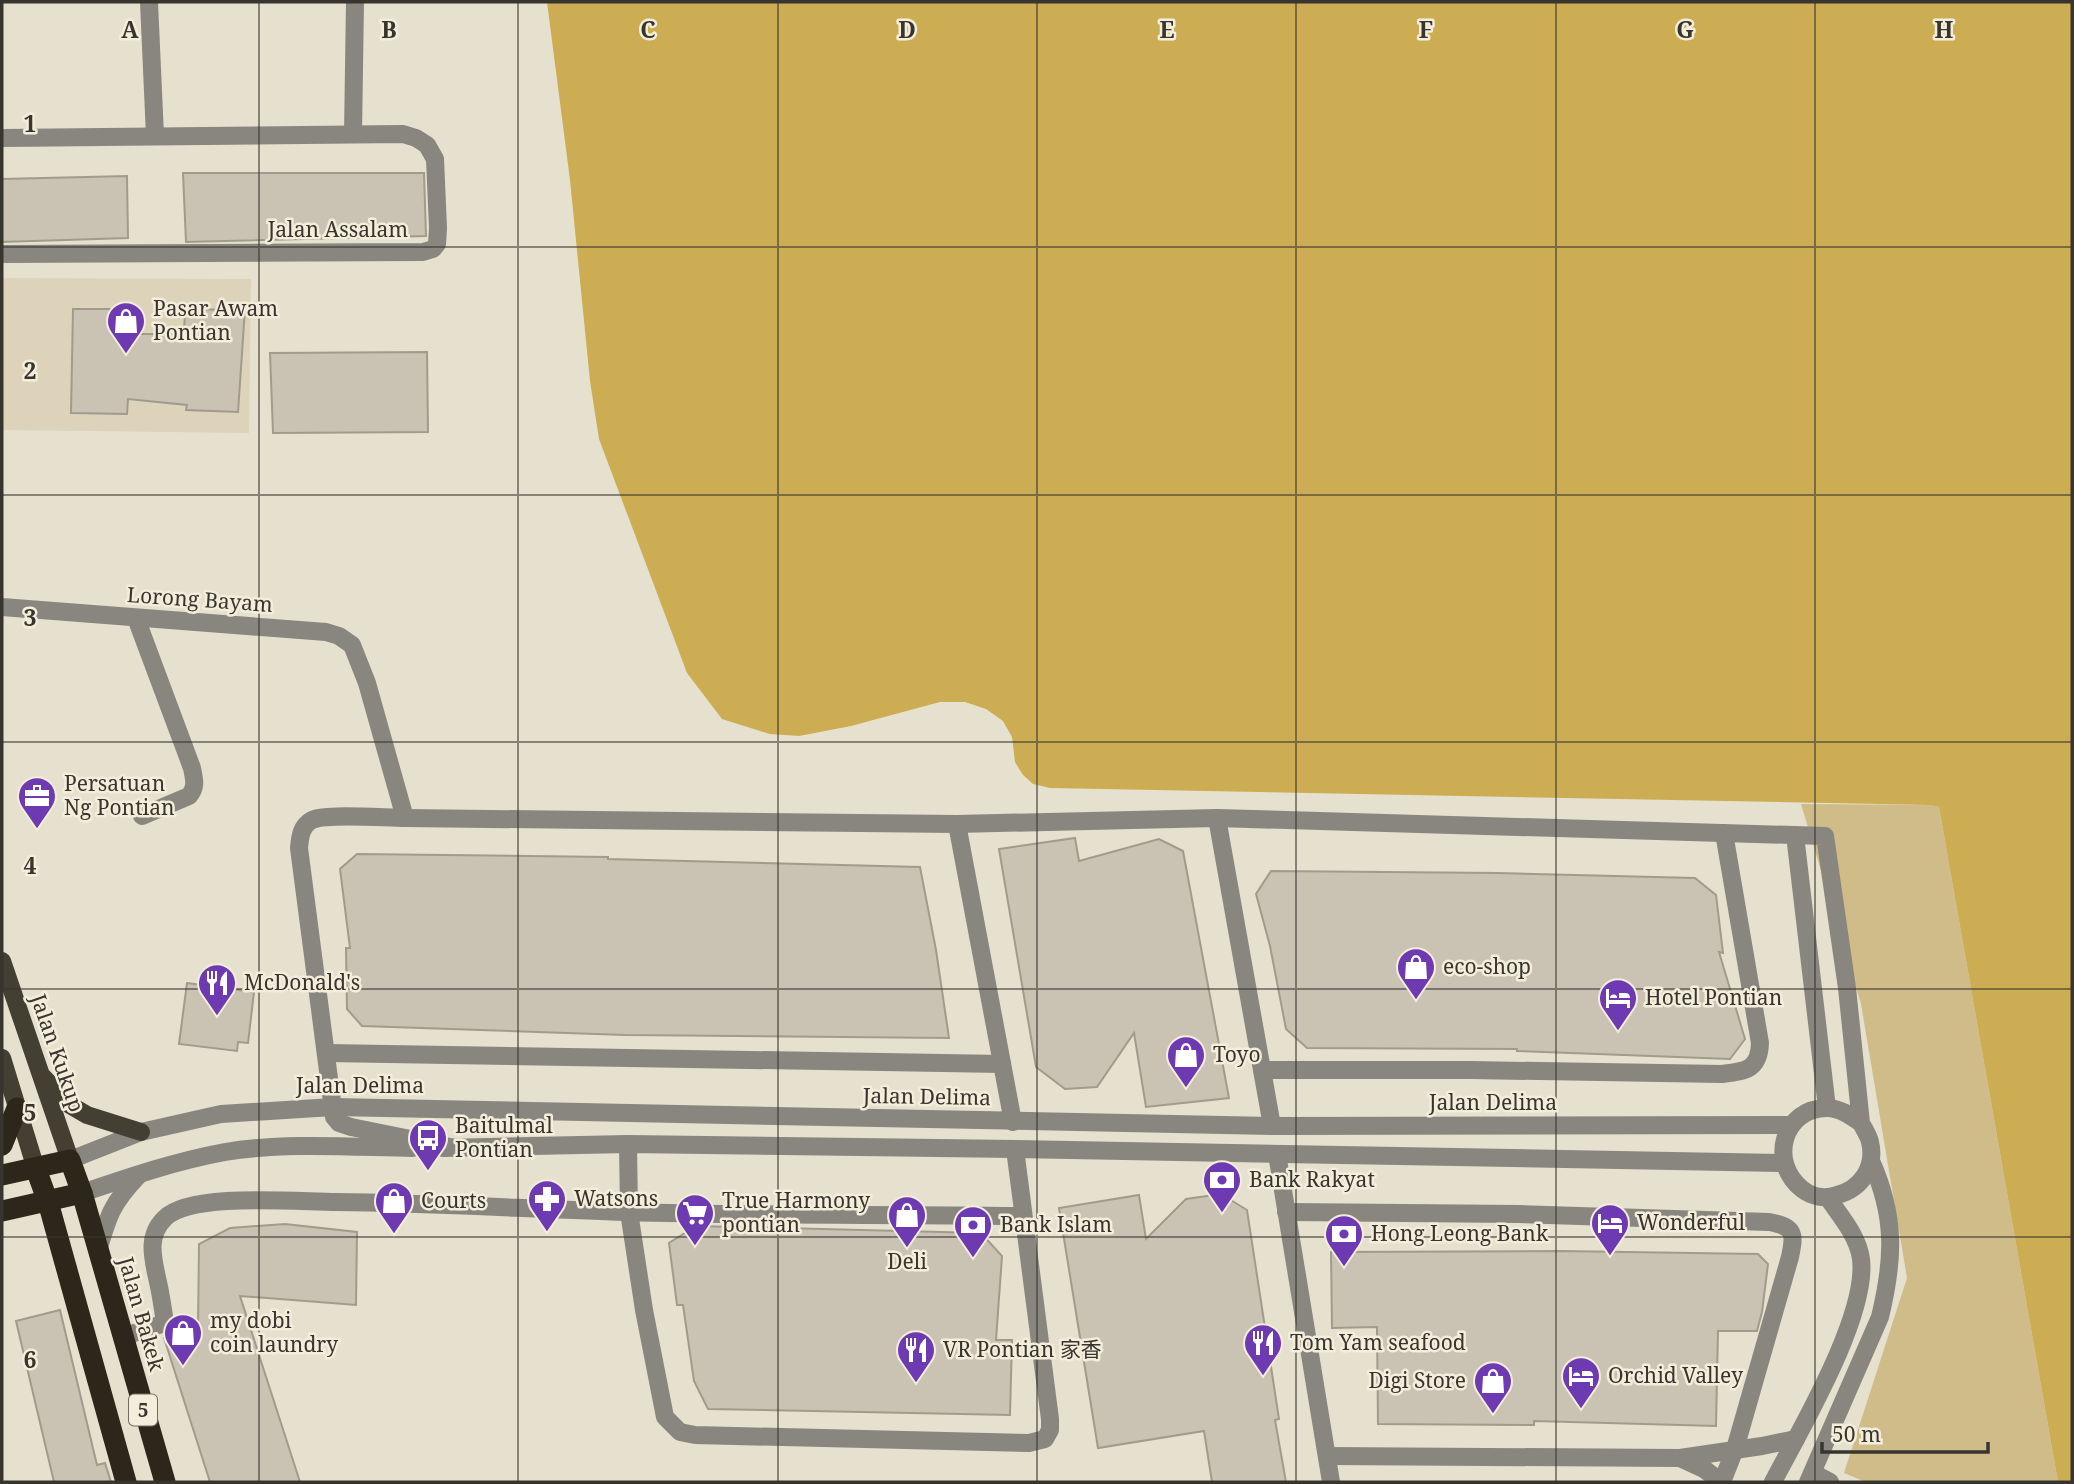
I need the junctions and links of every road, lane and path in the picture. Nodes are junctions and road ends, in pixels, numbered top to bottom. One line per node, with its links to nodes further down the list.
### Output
1 (149, 2): 4 (street)
2 (355, 2): 3 (street)
3 (354, 134): 4 (street, Jalan Assalam); 6 (street, Jalan Assalam)
4 (155, 136): 5 (street, Jalan Assalam)
5 (2, 138)
6 (2, 254)
7 (2, 607): 8 (street, Lorong Bayam)
8 (136, 618): 9 (street); 10 (street, Lorong Bayam)
9 (142, 816)
10 (405, 818): 12 (street); 16 (street)
11 (1217, 818): 12 (street); 13 (street); 19 (street)
12 (957, 824): 18 (street)
13 (1724, 833): 14 (street); 19 (street)
14 (1796, 835): 23 (street); 25 (street)
15 (2, 961): 20 (main road, Jalan Kukup)
16 (326, 1053): 18 (street); 21 (street)
17 (2, 1058): 22 (main road)
18 (1002, 1064): 24 (street)
19 (1262, 1070): 27 (street)
20 (38, 1072): 28 (main road); 34 (main road, Jalan Kukup)
21 (333, 1107): 24 (street, Jalan Delima); 28 (street, Jalan Delima); 31 (street)
22 (18, 1108): 30 (highway); 37 (main road)
23 (1827, 1108): 25 (street); 26 (street)
24 (1013, 1122): 27 (street, Jalan Delima)
25 (1861, 1123): 35 (street)
26 (1791, 1125): 27 (street, Jalan Delima); 36 (street)
27 (1272, 1126)
28 (141, 1132): 34 (street, Jalan Delima)
29 (628, 1144): 31 (street); 32 (street); 44 (street)
30 (2, 1145)
31 (456, 1148): 38 (street)
32 (1015, 1149): 33 (street); 46 (street)
33 (1277, 1154): 36 (street); 45 (street)
34 (70, 1160): 37 (highway); 40 (highway, Jalan Bakek / 5)
35 (1871, 1161): 41 (street); 53 (street)
36 (1783, 1163): 41 (street)
37 (36, 1169): 39 (highway); 42 (highway, 5)
38 (141, 1173): 40 (street); 47 (street)
39 (2, 1175)
40 (82, 1193): 42 (highway); 47 (highway, Jalan Bakek / 5)
41 (1828, 1198): 49 (street)
42 (48, 1202): 43 (highway); 54 (highway, 5)
43 (2, 1211)
44 (629, 1212): 46 (street); 46 (street); 48 (street)
45 (1286, 1212): 50 (street); 51 (street)
46 (1022, 1216)
47 (98, 1251): 48 (highway, Jalan Bakek / 5)
48 (122, 1338): 55 (highway, Jalan Bakek / 5)
49 (1796, 1438): 50 (street); 58 (street)
50 (1735, 1449): 52 (street); 57 (street)
51 (1327, 1456): 52 (street); 56 (street)
52 (1679, 1458): 57 (street)
53 (1811, 1478): 59 (street)
54 (126, 1482)
55 (165, 1482)
56 (1331, 1482)
57 (1721, 1482)
58 (1773, 1482)
59 (1830, 1482)

